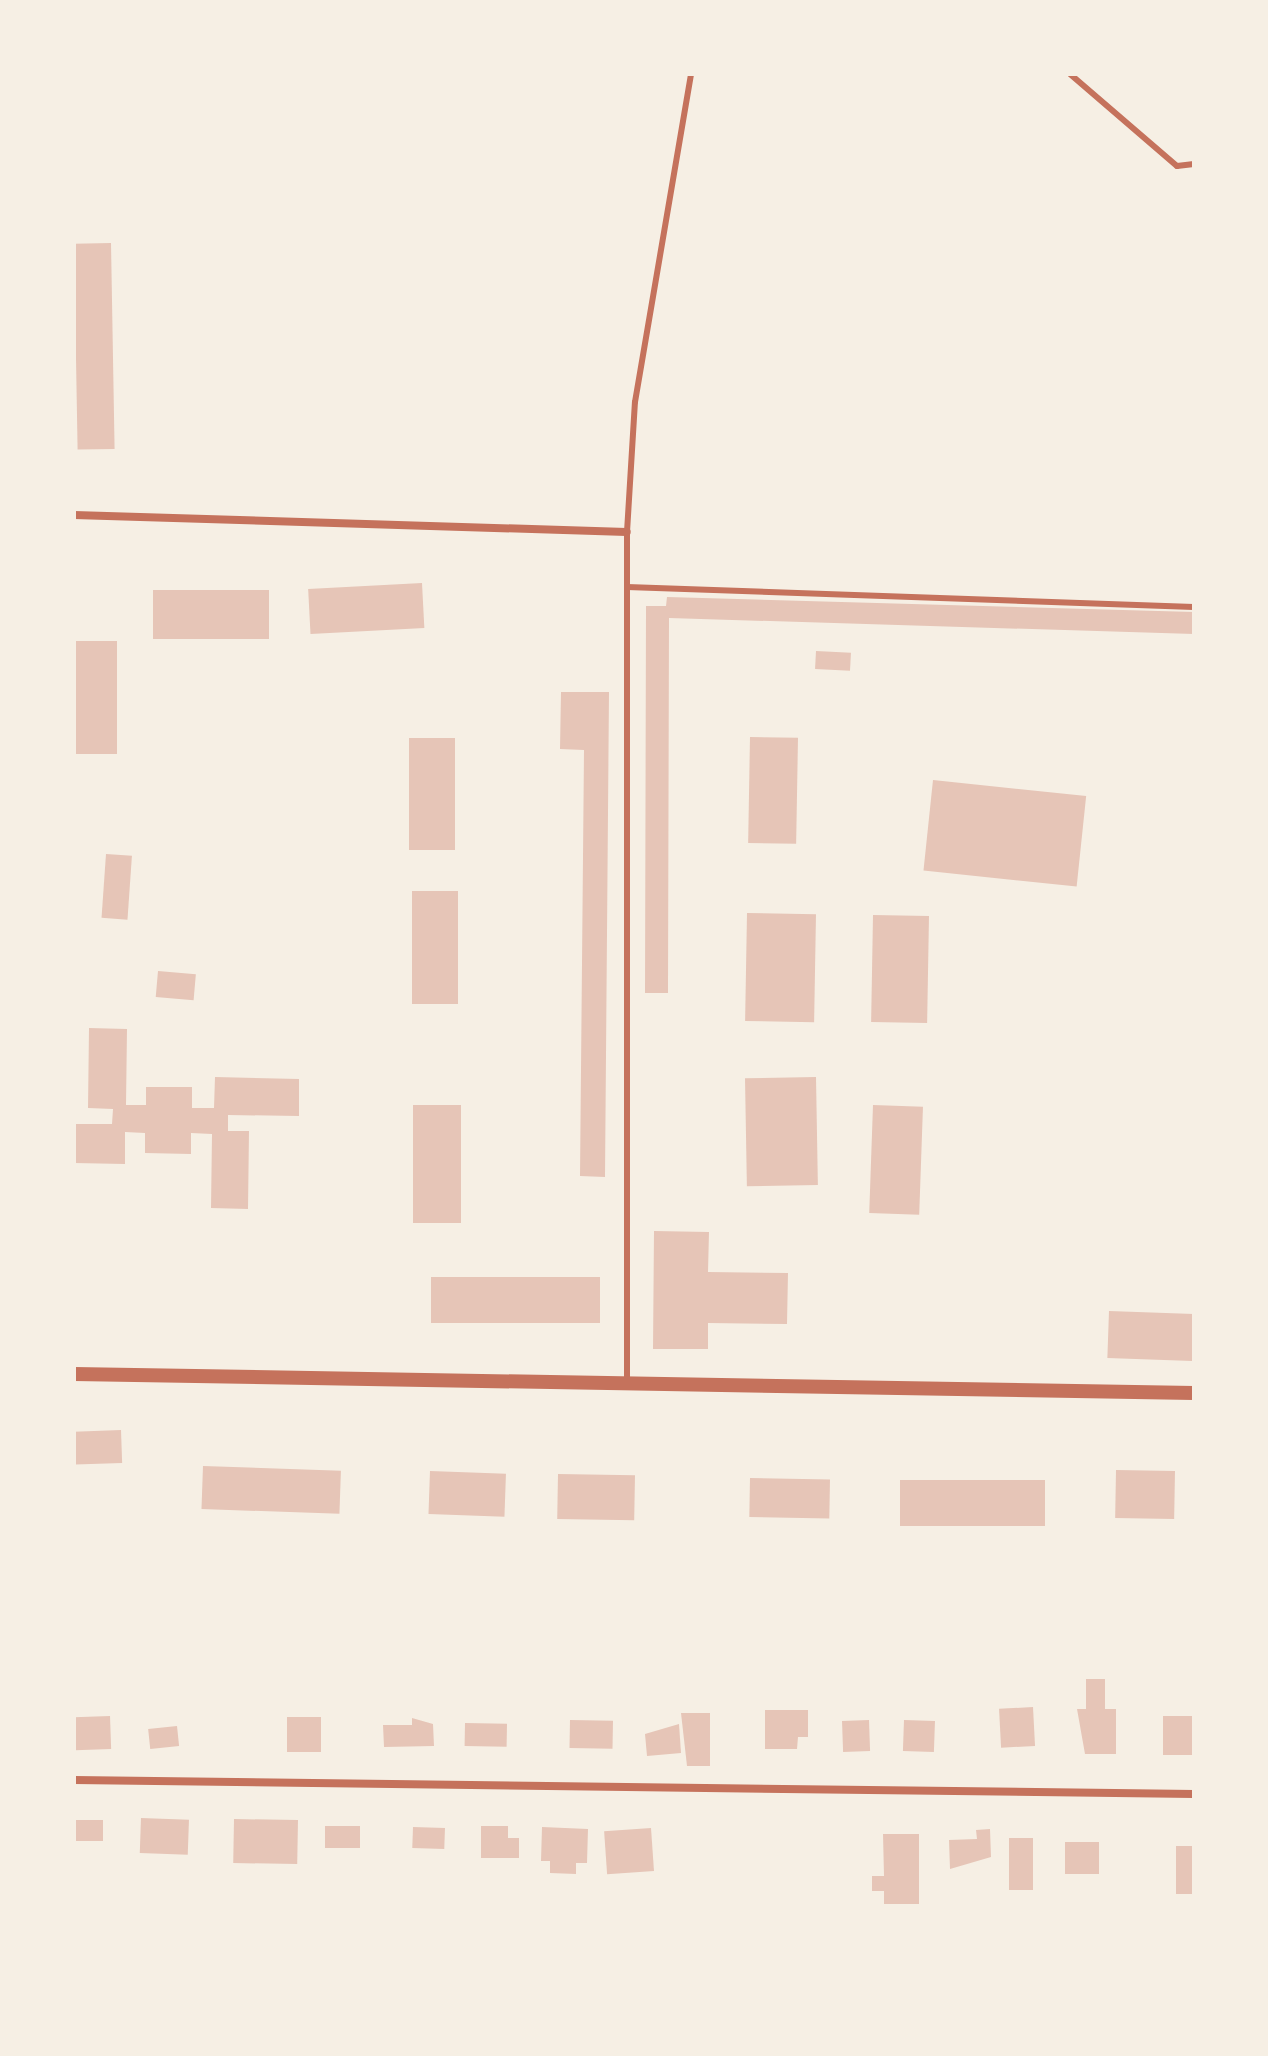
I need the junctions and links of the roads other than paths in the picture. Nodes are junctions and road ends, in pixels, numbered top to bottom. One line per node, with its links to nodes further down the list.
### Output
1 (691, 74): 5 (lane)
2 (1070, 74): 3 (lane)
3 (1194, 164)
4 (74, 515): 5 (street)
5 (627, 532): 6 (lane)
6 (627, 587): 7 (lane); 9 (lane)
7 (1194, 607)
8 (74, 1374): 9 (street)
9 (627, 1379): 10 (street)
10 (1194, 1393)
11 (74, 1780): 12 (street)
12 (1194, 1794)

